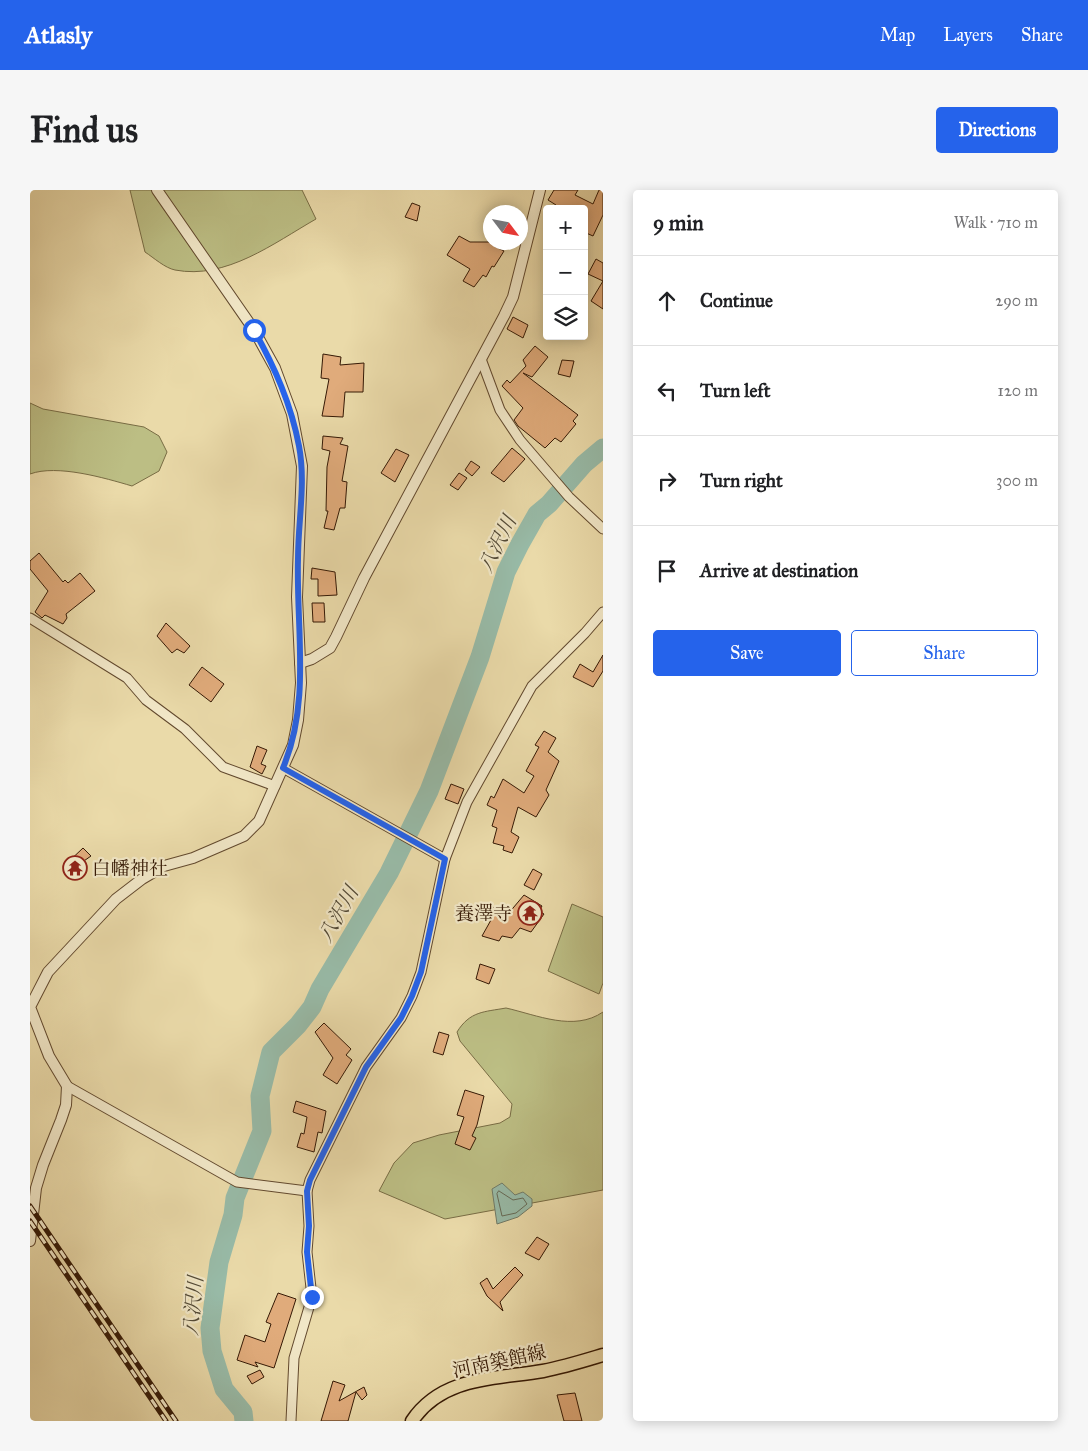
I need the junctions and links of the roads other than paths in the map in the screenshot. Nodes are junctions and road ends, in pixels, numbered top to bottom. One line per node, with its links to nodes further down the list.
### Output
1 (157, 190): 7 (street)
2 (540, 190): 3 (street)
3 (481, 359): 4 (street); 7 (street)
4 (603, 530)
5 (603, 612): 10 (street)
6 (30, 618): 9 (street)
7 (300, 663): 8 (street)
8 (283, 768): 9 (street); 10 (street)
9 (275, 786): 11 (street)
10 (445, 859): 12 (street)
11 (66, 1086): 12 (street); 13 (street)
12 (307, 1191): 15 (street)
13 (30, 1241)
14 (603, 1356): 16 (main road, 河南築館線)
15 (291, 1421)
16 (412, 1421)

